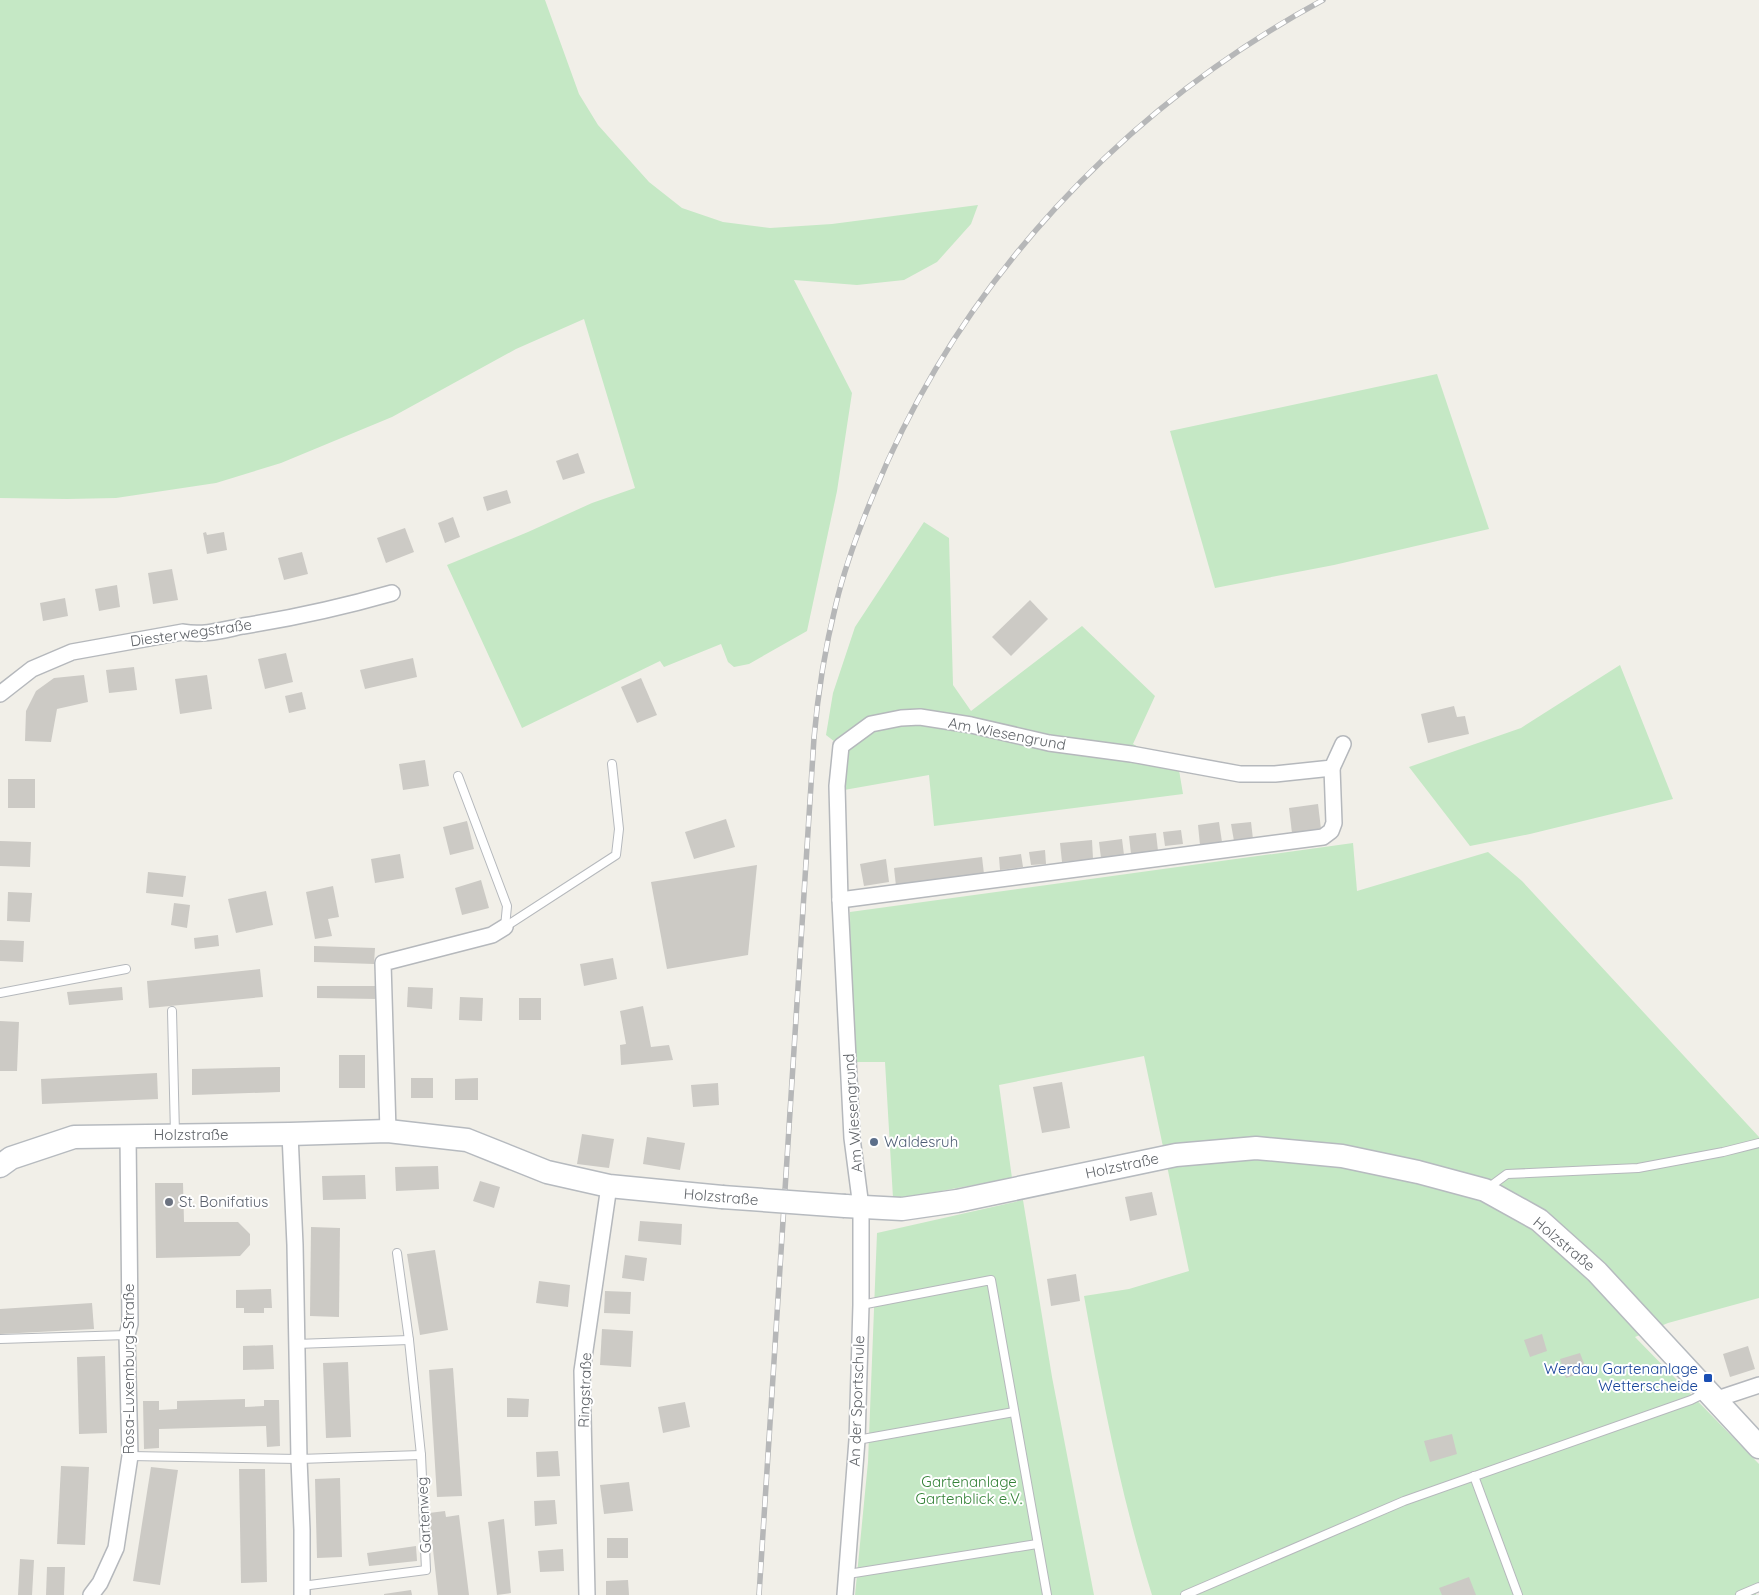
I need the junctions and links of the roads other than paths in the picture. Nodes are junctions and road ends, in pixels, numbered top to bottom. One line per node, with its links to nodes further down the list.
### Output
1 (392, 593): 2 (street, Diesterwegstraße)
2 (0, 694)
3 (1343, 744): 5 (street)
4 (612, 764): 8 (lane)
5 (1332, 768): 7 (street); 7 (street, Am Wiesengrund)
6 (458, 776): 8 (lane)
7 (840, 900): 20 (street, Am Wiesengrund)
8 (505, 927): 12 (street)
9 (126, 969): 10 (lane)
10 (0, 993)
11 (172, 1011): 15 (lane)
12 (388, 1130): 13 (street, Holzstraße); 18 (street, Holzstraße)
13 (290, 1134): 15 (street, Holzstraße); 26 (street, Gartenweg)
14 (128, 1135): 15 (street, Holzstraße); 17 (street, Holzstraße); 23 (street, Rosa-Luxemburg-Straße)
15 (175, 1135)
16 (1759, 1142): 19 (lane)
17 (0, 1166)
18 (609, 1186): 20 (street, Holzstraße, bridge); 41 (street, Ringstraße)
19 (1485, 1190): 20 (street, Holzstraße); 28 (street, Holzstraße)
20 (853, 1206): 22 (street, An der Sportschule)
21 (397, 1253): 25 (lane, Gartenweg)
22 (861, 1305): 29 (lane); 30 (street, An der Sportschule)
23 (127, 1335): 24 (lane); 33 (street, Rosa-Luxemburg-Straße)
24 (0, 1339)
25 (409, 1340): 26 (lane); 32 (lane, Gartenweg)
26 (296, 1344): 34 (street, Gartenweg)
27 (1759, 1385): 28 (street)
28 (1711, 1396): 31 (street, Holzstraße); 35 (lane)
29 (1014, 1412): 30 (lane); 36 (lane)
30 (857, 1440): 37 (street, An der Sportschule)
31 (1759, 1447)
32 (421, 1455): 34 (lane, Gartenweg); 39 (lane, Gartenweg)
33 (130, 1456): 34 (lane); 40 (street, Rosa-Luxemburg-Straße)
34 (299, 1459): 39 (street, Gartenweg)
35 (1474, 1476): 44 (lane); 45 (lane)
36 (1037, 1544): 37 (lane); 43 (lane)
37 (848, 1574): 42 (street, An der Sportschule)
38 (1759, 1586): 46 (lane)
39 (302, 1590)
40 (91, 1595)
41 (587, 1595)
42 (845, 1595)
43 (1047, 1595)
44 (1186, 1595)
45 (1518, 1595)
46 (1740, 1595)

